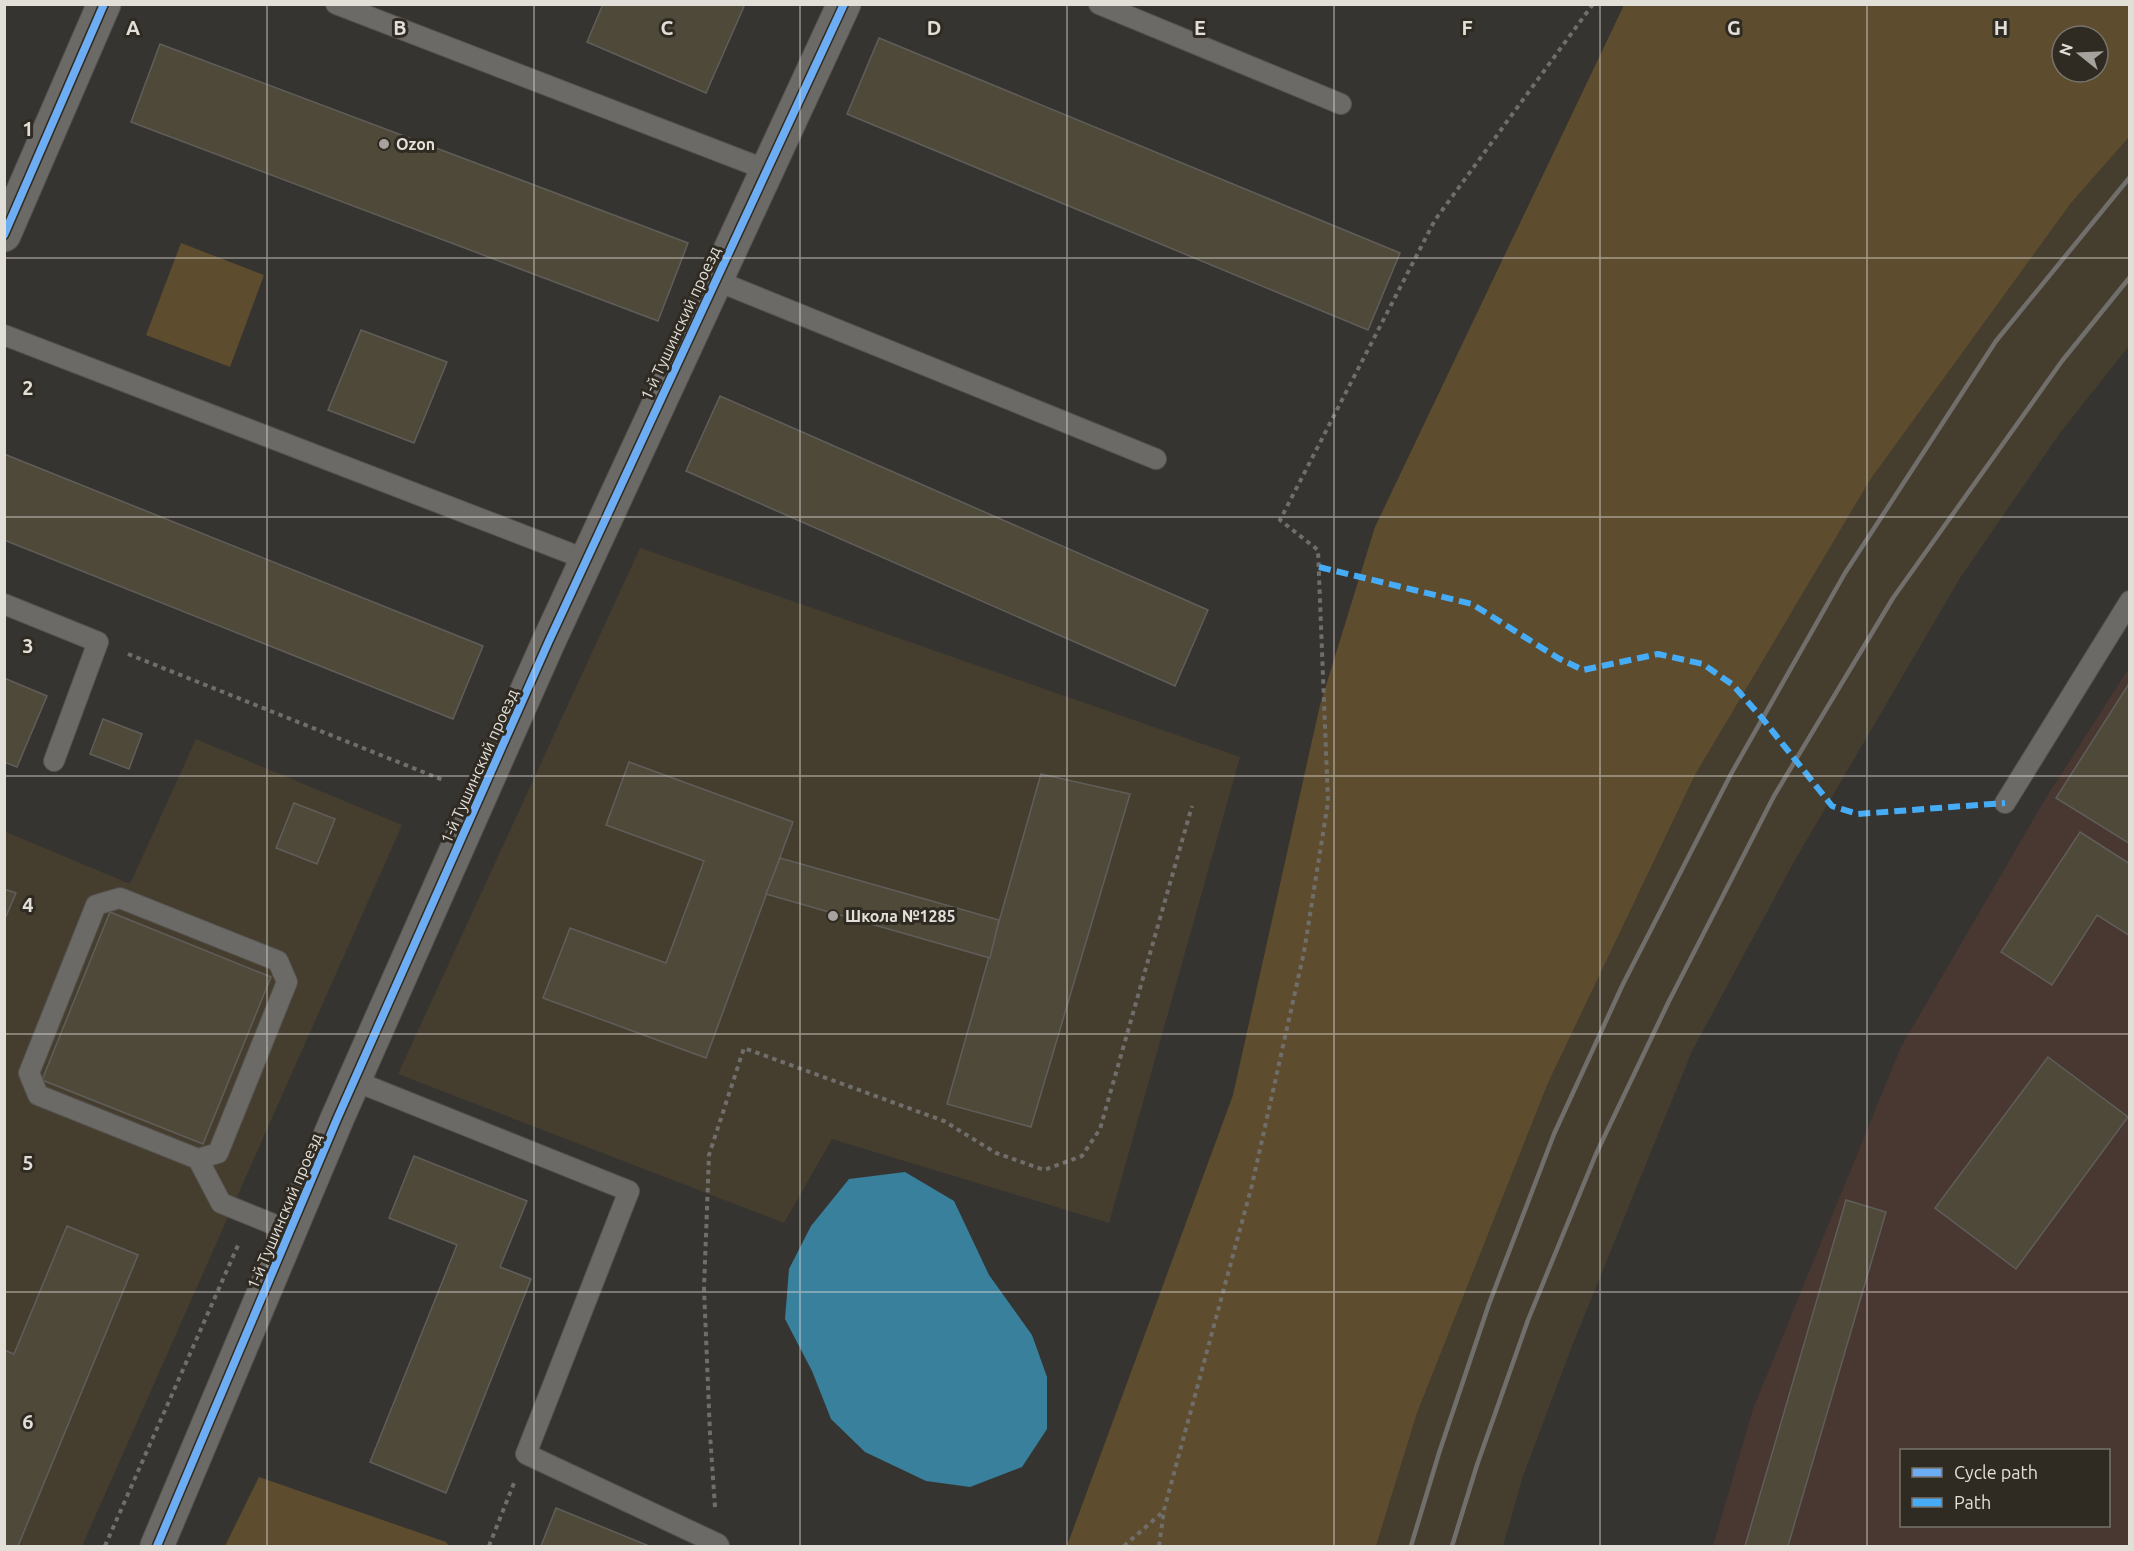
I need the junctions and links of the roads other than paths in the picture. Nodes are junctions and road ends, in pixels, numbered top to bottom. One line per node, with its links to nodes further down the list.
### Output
1 (104, 4): 7 (street)
2 (336, 4): 6 (lane)
3 (844, 4): 6 (street, 1-й Тушинский проезд)
4 (1099, 4): 5 (lane)
5 (1341, 104)
6 (766, 170): 8 (street, 1-й Тушинский проезд)
7 (4, 235)
8 (715, 280): 10 (lane); 11 (street, 1-й Тушинский проезд)
9 (4, 335): 11 (lane)
10 (1156, 459)
11 (585, 559): 16 (street, 1-й Тушинский проезд)
12 (2130, 601): 15 (lane)
13 (4, 604): 14 (lane)
14 (54, 761)
15 (2005, 803)
16 (355, 1081): 18 (street, 1-й Тушинский проезд); 19 (lane)
17 (198, 1160): 17 (lane); 18 (lane)
18 (290, 1231): 20 (street, 1-й Тушинский проезд)
19 (719, 1545)
20 (157, 1546)

